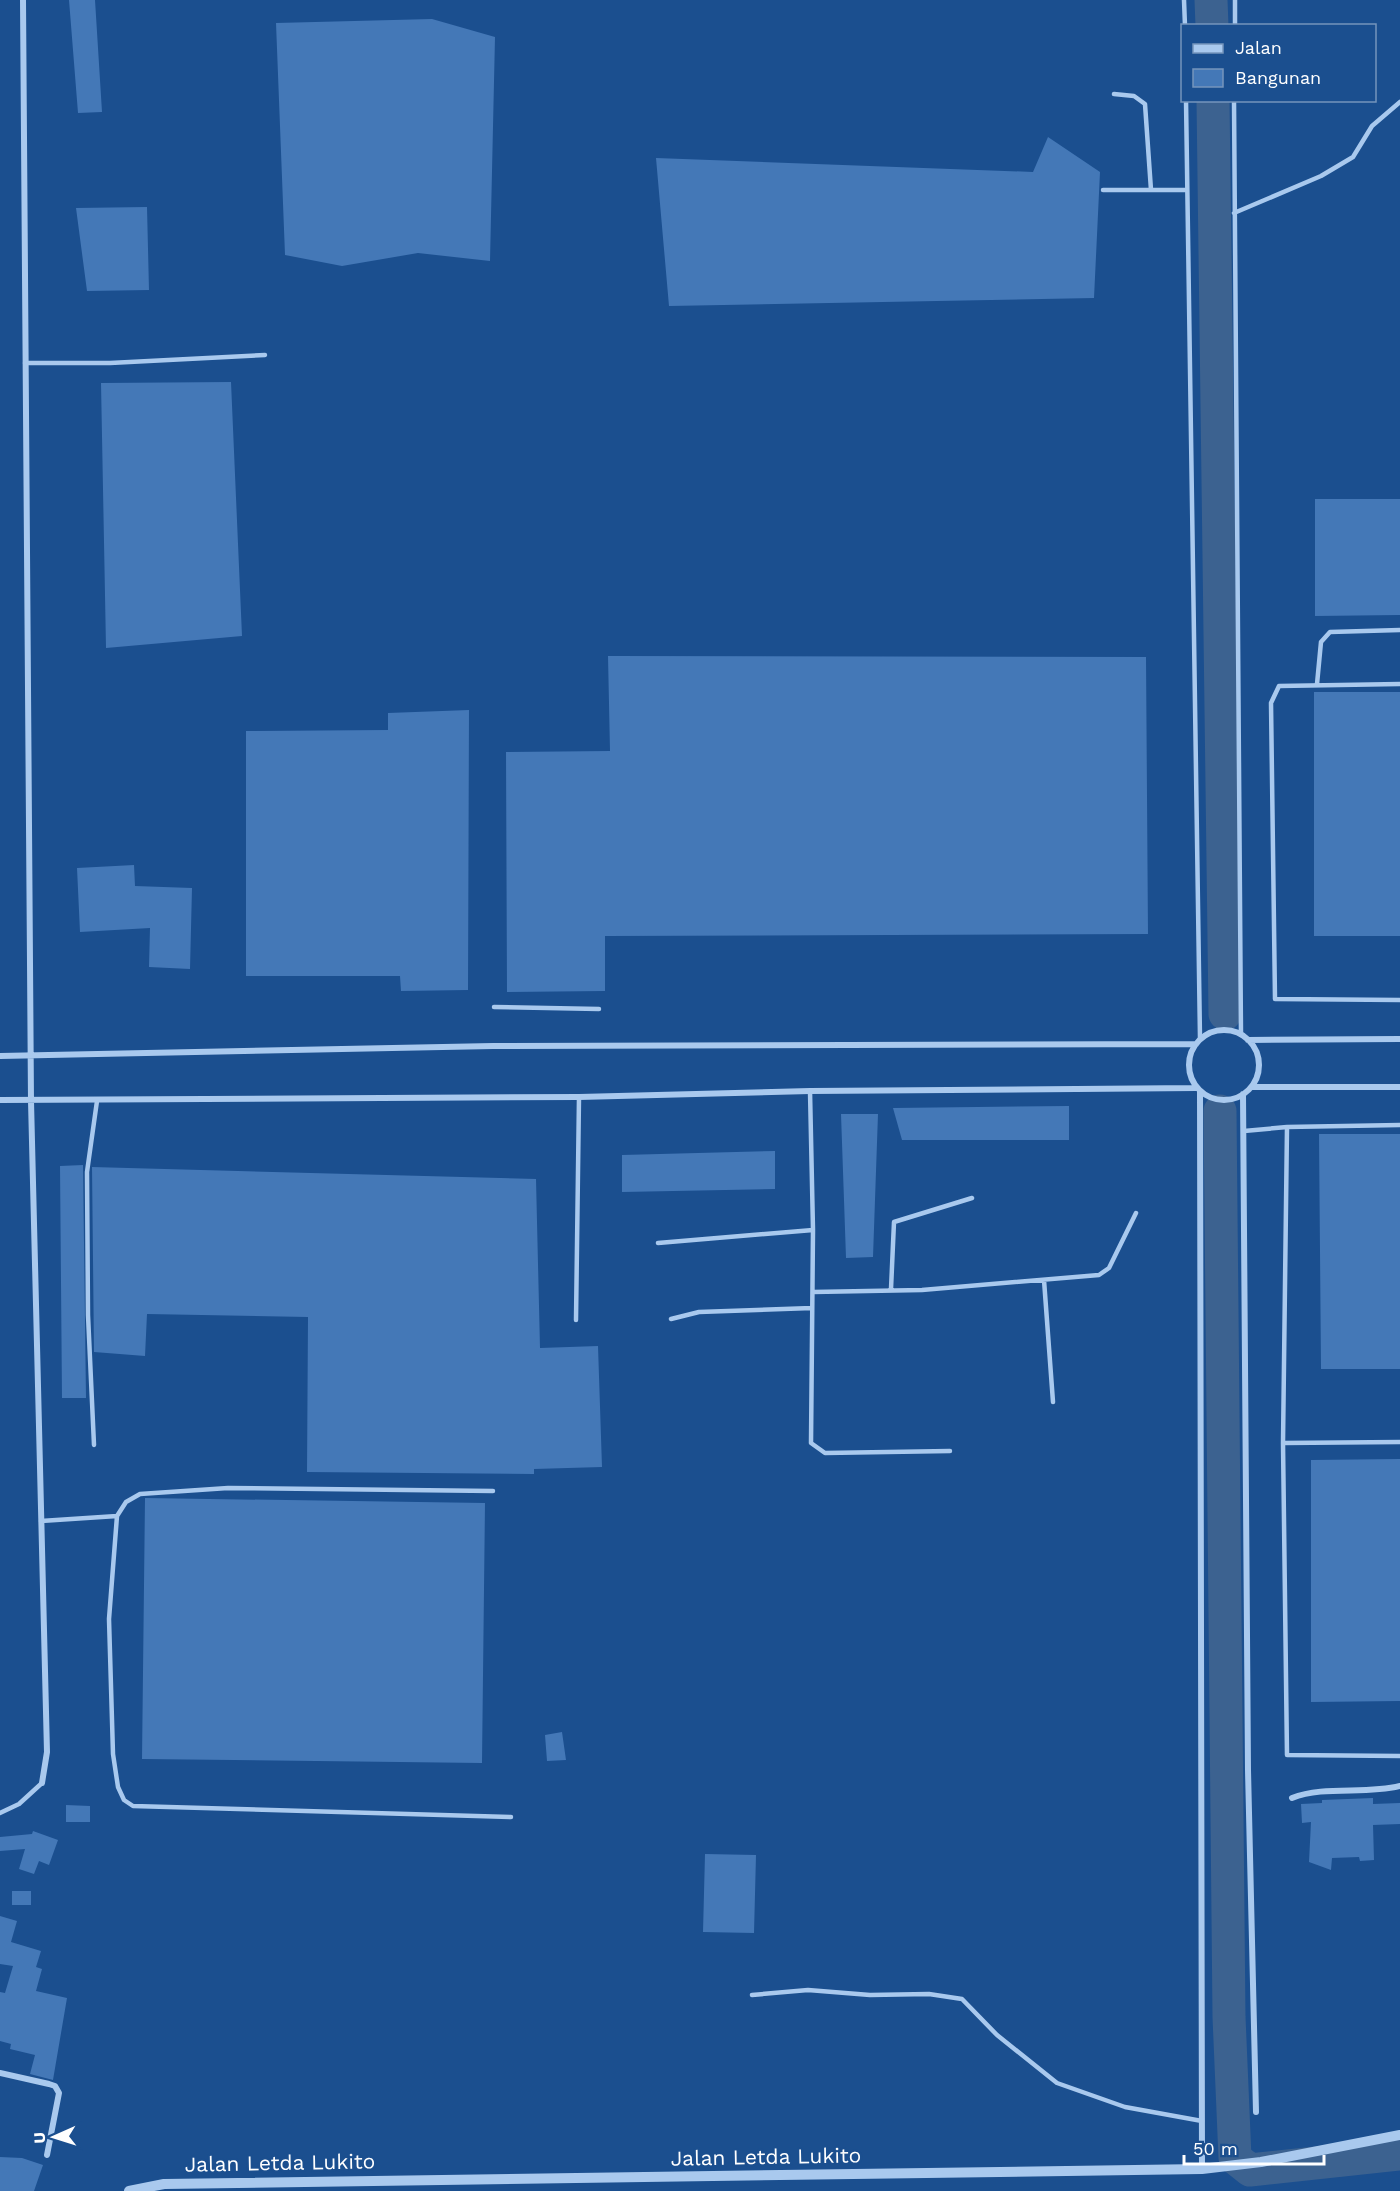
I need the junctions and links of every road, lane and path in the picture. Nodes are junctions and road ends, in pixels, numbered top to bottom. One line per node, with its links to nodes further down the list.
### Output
1 (23, 0): 15 (street)
2 (1184, 0): 4 (lane)
3 (1235, 0): 5 (lane)
4 (1185, 24)
5 (1235, 24)
6 (1114, 94): 11 (lane)
7 (1186, 102): 12 (lane)
8 (1234, 102): 13 (lane)
9 (1400, 102): 13 (lane)
10 (1103, 190): 11 (lane)
11 (1151, 190): 12 (lane)
12 (1187, 190): 25 (lane)
13 (1234, 213): 22 (lane)
14 (265, 355): 15 (lane)
15 (25, 363): 27 (street)
16 (1400, 630): 17 (lane)
17 (1317, 684): 18 (lane); 19 (lane)
18 (1400, 684)
19 (1400, 1000)
20 (494, 1007): 21 (lane)
21 (599, 1009)
22 (1241, 1035): 24 (street); 25 (street)
23 (1400, 1039): 24 (street)
24 (1248, 1040): 28 (street)
25 (1198, 1042): 27 (street); 30 (street)
26 (0, 1056): 27 (street)
27 (32, 1056): 35 (street)
28 (1252, 1087): 29 (street); 32 (street)
29 (1400, 1087)
30 (1198, 1090): 31 (street); 32 (street); 67 (street)
31 (810, 1091): 33 (street); 42 (lane)
32 (1243, 1094): 39 (street)
33 (579, 1097): 36 (street); 49 (lane)
34 (0, 1100): 35 (street)
35 (32, 1101): 36 (street); 57 (street)
36 (97, 1101): 53 (lane)
37 (1400, 1125): 38 (lane)
38 (1287, 1127): 39 (lane); 52 (lane)
39 (1244, 1131): 66 (street)
40 (972, 1198): 45 (lane)
41 (1136, 1213): 44 (lane)
42 (813, 1230): 43 (lane); 46 (lane)
43 (658, 1243)
44 (1044, 1280): 45 (lane); 50 (lane)
45 (891, 1289): 46 (lane)
46 (813, 1292): 47 (lane)
47 (812, 1308): 48 (lane); 54 (lane)
48 (670, 1319)
49 (576, 1320)
50 (1053, 1402)
51 (1400, 1442): 52 (lane)
52 (1283, 1443): 58 (lane)
53 (94, 1445)
54 (950, 1451)
55 (493, 1491): 56 (lane)
56 (117, 1516): 57 (lane); 63 (lane)
57 (41, 1521): 59 (street)
58 (1400, 1756)
59 (42, 1783): 62 (lane)
60 (1400, 1786): 61 (street)
61 (1292, 1798)
62 (0, 1813)
63 (511, 1817)
64 (752, 1995): 67 (lane)
65 (0, 2073): 69 (street)
66 (1256, 2112)
67 (1203, 2121): 70 (street)
68 (1400, 2135): 70 (street, Jalan Letda Lukito)
69 (47, 2155)
70 (1202, 2169): 71 (street, Jalan Letda Lukito)
71 (129, 2191)

